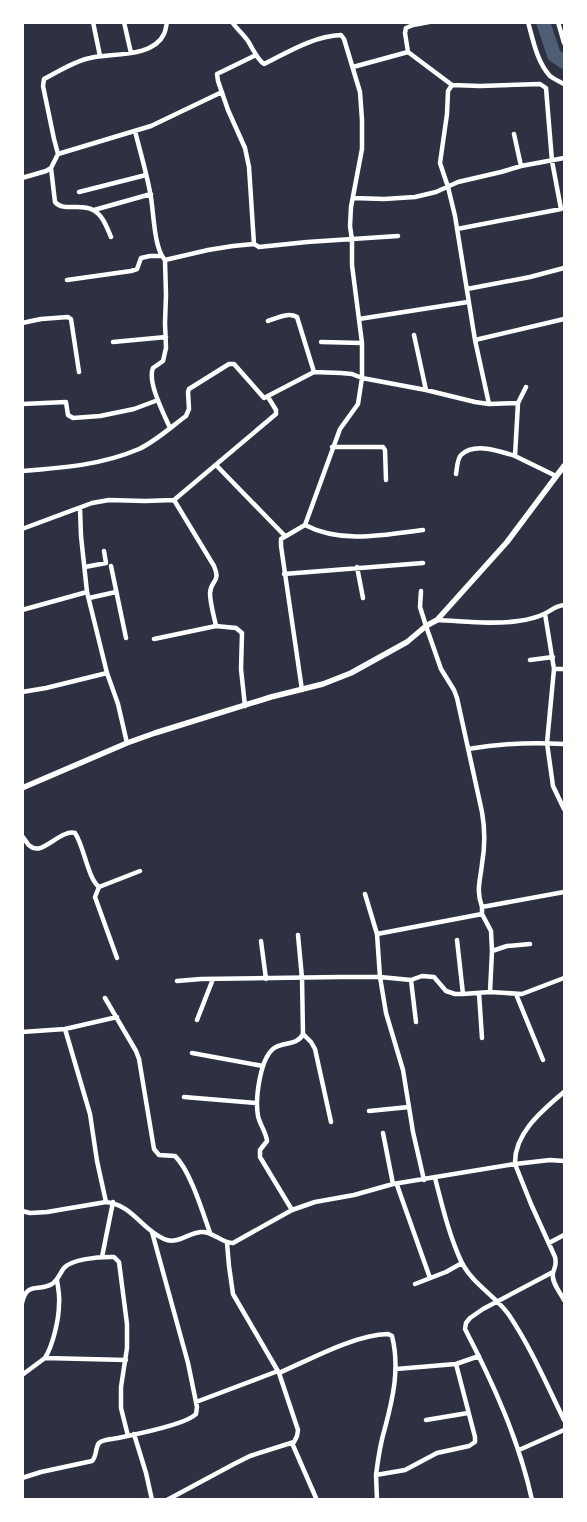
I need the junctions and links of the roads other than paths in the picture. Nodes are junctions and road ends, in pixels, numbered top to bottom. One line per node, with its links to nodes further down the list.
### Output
1 (93, 22): 12 (street)
2 (124, 22): 10 (street)
3 (168, 22): 10 (street)
4 (232, 22): 11 (street)
5 (429, 22): 9 (street)
6 (528, 22): 14 (street)
7 (558, 22): 8 (street)
8 (564, 43)
9 (408, 52): 13 (street); 16 (street)
10 (131, 53): 12 (street)
11 (256, 54): 13 (street); 18 (street)
12 (100, 56): 21 (street)
13 (353, 67): 31 (street)
14 (551, 76): 15 (street); 17 (street)
15 (564, 84)
16 (452, 85): 17 (street); 28 (street)
17 (544, 85): 23 (street)
18 (222, 92): 19 (street); 37 (street)
19 (135, 131): 21 (street); 26 (street)
20 (514, 134): 24 (street)
21 (58, 154): 25 (street)
22 (564, 158): 23 (street)
23 (552, 161): 24 (street); 33 (street)
24 (521, 166): 28 (street)
25 (51, 168): 27 (street); 32 (street)
26 (146, 175): 29 (street); 30 (street)
27 (22, 178)
28 (448, 187): 31 (street); 33 (street)
29 (79, 192)
30 (150, 194): 32 (street); 38 (street)
31 (353, 198): 36 (street)
32 (94, 210): 34 (street)
33 (457, 229): 41 (street)
34 (111, 236)
35 (398, 236): 36 (street)
36 (352, 240): 37 (street); 43 (street)
37 (254, 244): 38 (street)
38 (163, 258): 40 (street); 48 (street)
39 (564, 268): 41 (street)
40 (67, 280)
41 (466, 290): 42 (street)
42 (468, 302): 43 (street); 49 (street)
43 (359, 319): 52 (street)
44 (564, 319): 49 (street)
45 (268, 321): 54 (street)
46 (22, 323): 53 (street)
47 (414, 335): 57 (street)
48 (166, 337): 50 (street); 60 (street)
49 (475, 340): 63 (street)
50 (113, 342)
51 (321, 342): 52 (street)
52 (362, 343): 55 (street)
53 (79, 372)
54 (314, 372): 55 (street); 58 (street)
55 (362, 378): 57 (street); 65 (street)
56 (526, 387): 61 (street)
57 (426, 390): 63 (street)
58 (268, 397): 64 (street); 67 (street)
59 (22, 400): 62 (street)
60 (158, 400): 62 (street); 64 (street)
61 (518, 403): 63 (street); 66 (street)
62 (23, 404)
63 (489, 404)
64 (170, 428): 69 (street)
65 (332, 447): 72 (street); 75 (street)
66 (515, 456): 70 (street); 71 (street)
67 (216, 465): 73 (street); 78 (street)
68 (564, 466): 71 (street)
69 (22, 471)
70 (456, 474)
71 (556, 476): 92 (street)
72 (386, 480)
73 (174, 500): 74 (street); 93 (street)
74 (80, 508): 76 (street); 82 (street)
75 (305, 525): 77 (street); 78 (street)
76 (22, 529)
77 (423, 530)
78 (285, 536): 84 (street)
79 (104, 551): 82 (street)
80 (423, 563): 83 (street)
81 (110, 566): 86 (street)
82 (85, 567): 87 (street)
83 (357, 567): 84 (street); 88 (street)
84 (284, 574): 102 (street)
85 (421, 591): 94 (street)
86 (116, 592): 87 (street); 95 (street)
87 (88, 595): 90 (street); 101 (street)
88 (363, 598)
89 (564, 605): 91 (street)
90 (22, 610)
91 (545, 614): 92 (street); 97 (street)
92 (437, 620): 94 (street)
93 (216, 626): 96 (street); 104 (street)
94 (426, 626): 102 (street); 108 (street)
95 (126, 638)
96 (154, 639)
97 (553, 657): 98 (street); 99 (street)
98 (530, 660)
99 (554, 669): 100 (street); 106 (street)
100 (564, 669)
101 (107, 673): 103 (street); 105 (street)
102 (302, 690): 104 (street)
103 (22, 692)
104 (245, 706): 105 (street)
105 (127, 743): 109 (street)
106 (547, 743): 107 (street); 108 (street); 110 (street)
107 (564, 744)
108 (468, 749): 116 (street)
109 (22, 788)
110 (564, 809)
111 (22, 836): 113 (street)
112 (140, 871): 113 (street)
113 (100, 887): 124 (street)
114 (564, 892): 116 (street)
115 (365, 894): 118 (street)
116 (482, 907): 117 (street)
117 (482, 914): 118 (street); 123 (street)
118 (377, 934): 126 (street)
119 (298, 935): 125 (street)
120 (262, 940): 129 (street)
121 (458, 940): 134 (street)
122 (530, 944): 123 (street)
123 (492, 950): 132 (street)
124 (117, 958)
125 (302, 978): 126 (street); 129 (street); 142 (street)
126 (380, 978): 130 (street); 150 (street)
127 (564, 978): 135 (street)
128 (213, 979): 129 (street); 131 (street); 138 (street)
129 (266, 979)
130 (411, 980): 134 (street); 139 (street)
131 (177, 981)
132 (490, 992): 133 (street); 135 (street)
133 (479, 993): 134 (street); 143 (street)
134 (463, 994)
135 (516, 994): 145 (street)
136 (105, 998): 137 (street)
137 (117, 1017): 140 (street); 164 (street)
138 (196, 1020)
139 (416, 1022)
140 (66, 1029): 141 (street); 159 (street)
141 (22, 1032)
142 (303, 1034): 146 (street); 152 (street)
143 (482, 1038)
144 (192, 1053): 146 (street)
145 (543, 1060)
146 (263, 1066): 149 (street)
147 (564, 1092): 155 (street)
148 (184, 1097): 149 (street)
149 (257, 1103): 161 (street)
150 (409, 1107): 151 (street); 157 (street)
151 (369, 1111)
152 (332, 1122)
153 (383, 1133): 158 (street)
154 (564, 1161): 155 (street)
155 (515, 1164): 156 (street); 167 (street)
156 (435, 1178): 157 (street); 169 (street)
157 (424, 1180): 158 (street)
158 (395, 1185): 161 (street); 171 (street)
159 (106, 1202): 160 (street); 162 (street)
160 (113, 1202): 163 (street); 168 (street)
161 (292, 1210): 166 (street)
162 (22, 1211)
163 (152, 1232): 164 (street); 184 (street)
164 (210, 1233): 166 (street)
165 (564, 1235): 167 (street)
166 (228, 1243): 182 (street)
167 (549, 1243): 170 (street)
168 (102, 1257): 172 (street); 179 (street)
169 (462, 1262): 171 (street); 175 (street)
170 (553, 1272): 174 (street); 175 (street)
171 (430, 1278): 173 (street)
172 (57, 1280): 176 (street); 178 (street)
173 (415, 1284)
174 (564, 1300)
175 (498, 1302): 177 (street); 187 (street)
176 (22, 1303)
177 (479, 1356): 180 (street); 191 (street)
178 (46, 1358): 179 (street); 183 (street)
179 (126, 1360): 189 (street)
180 (456, 1364): 181 (street); 185 (street)
181 (396, 1369): 182 (street); 192 (street)
182 (279, 1372): 184 (street); 190 (street)
183 (22, 1375)
184 (196, 1402): 189 (street)
185 (468, 1413): 186 (street); 192 (street)
186 (426, 1420)
187 (564, 1420)
188 (564, 1430): 191 (street)
189 (131, 1435): 193 (street); 195 (street)
190 (292, 1443): 194 (street); 196 (street)
191 (519, 1450): 199 (street)
192 (376, 1475): 198 (street)
193 (22, 1478)
194 (317, 1499): 197 (street)
195 (152, 1500)
196 (167, 1500)
197 (310, 1500)
198 (376, 1500)
199 (532, 1500)

